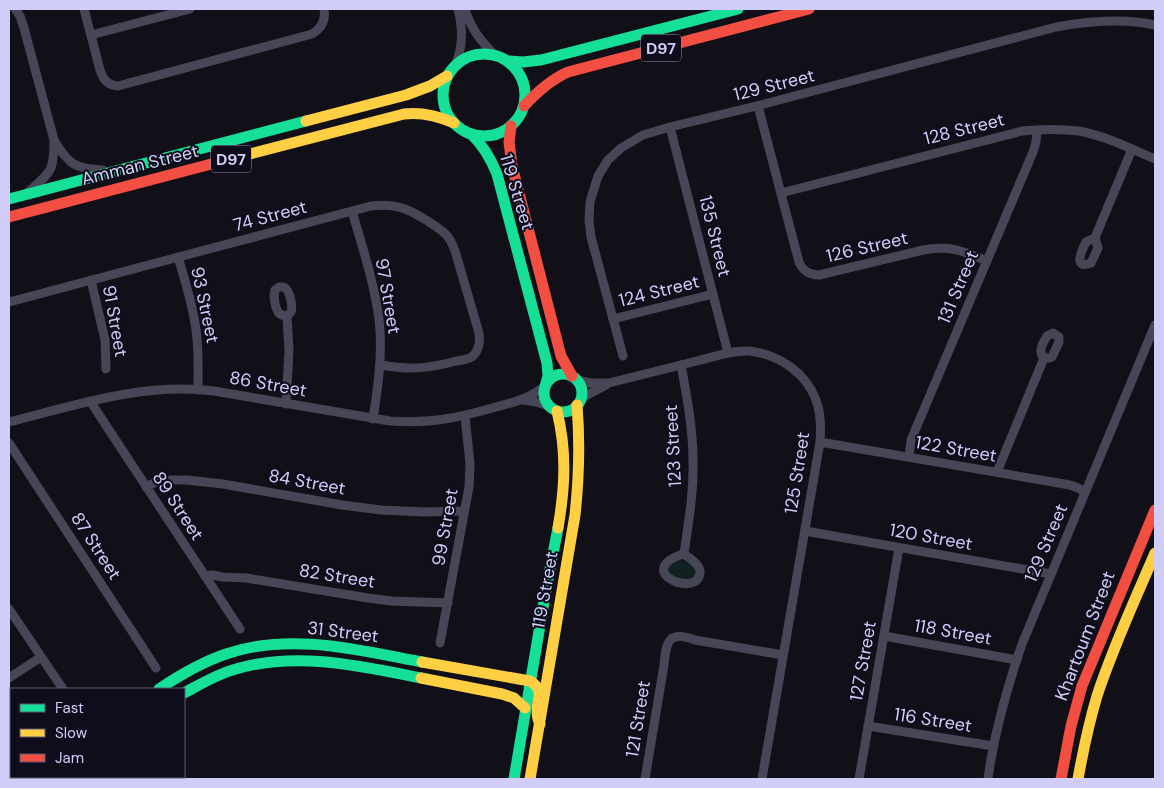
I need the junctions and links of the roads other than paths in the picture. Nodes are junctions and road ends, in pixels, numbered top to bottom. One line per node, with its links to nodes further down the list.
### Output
1 (15, 9): 10 (street)
2 (24, 9): 10 (street)
3 (84, 9): 11 (street)
4 (190, 9): 11 (street)
5 (324, 9): 11 (street)
6 (462, 9): 12 (street); 14 (street)
7 (738, 9): 13 (main road, D97)
8 (809, 9): 16 (main road, D97)
9 (1155, 25): 17 (street, 129 Street)
10 (24, 28): 23 (street)
11 (91, 35)
12 (495, 55): 13 (main road); 14 (main road)
13 (509, 61): 16 (main road)
14 (456, 64): 15 (main road)
15 (447, 76): 18 (main road); 26 (main road, Amman Street / D97)
16 (524, 106): 19 (main road)
17 (758, 106): 20 (street, 129 Street); 27 (street, 126 Street)
18 (454, 123): 22 (main road); 31 (main road, Amman Street / D97)
19 (511, 126): 22 (main road); 47 (main road, 119 Street)
20 (670, 127): 36 (street, 135 Street); 39 (street, 129 Street)
21 (1037, 130): 24 (street, 128 Street); 27 (street, 128 Street); 34 (street, 131 Street)
22 (470, 134): 49 (main road, 119 Street)
23 (54, 140): 26 (street); 28 (street)
24 (1132, 150): 25 (street, 128 Street); 32 (street)
25 (1155, 159)
26 (118, 171): 28 (main road, Amman Street / D97)
27 (781, 193): 34 (street, 126 Street)
28 (23, 196): 29 (main road, Amman Street / D97)
29 (9, 199)
30 (352, 211): 33 (street, 74 Street); 44 (street, 97 Street); 44 (street, 74 Street)
31 (9, 217)
32 (1094, 240)
33 (178, 257): 35 (street, 74 Street); 50 (street, 93 Street)
34 (987, 261): 61 (street, 131 Street)
35 (91, 280): 37 (street, 74 Street); 46 (street, 91 Street)
36 (713, 294): 39 (street, 124 Street); 41 (street, 135 Street)
37 (9, 302)
38 (287, 316): 54 (street)
39 (613, 319): 42 (street, 129 Street)
40 (1155, 325): 64 (street, 129 Street)
41 (728, 353): 45 (street, 125 Street); 59 (street, 125 Street)
42 (623, 356)
43 (1044, 358): 62 (street)
44 (380, 365): 57 (street, 97 Street)
45 (681, 365): 48 (street, 125 Street); 70 (street, 123 Street)
46 (106, 369)
47 (574, 378): 48 (street, 125 Street); 49 (main road); 53 (main road)
48 (609, 383): 53 (street, 125 Street)
49 (545, 385): 51 (street, 86 Street); 55 (main road)
50 (198, 390): 52 (street, 86 Street); 54 (street, 86 Street)
51 (522, 400): 55 (street, 86 Street); 56 (street, 86 Street)
52 (90, 401): 58 (street, 86 Street); 63 (street, 89 Street)
53 (579, 402): 55 (main road); 92 (main road, 119 Street)
54 (286, 404): 57 (street, 86 Street)
55 (553, 409): 87 (main road, 119 Street)
56 (465, 416): 57 (street, 86 Street); 66 (street, 99 Street)
57 (373, 419)
58 (9, 422)
59 (820, 442): 61 (street, 122 Street); 67 (street, 125 Street)
60 (9, 443): 85 (street, 87 Street)
61 (909, 457): 62 (street, 122 Street)
62 (997, 472): 64 (street, 122 Street)
63 (146, 487): 66 (street, 84 Street); 72 (street, 89 Street)
64 (1085, 492): 71 (street, 129 Street)
65 (1155, 510): 101 (main road, Khartoum Street)
66 (464, 511): 75 (street, 99 Street)
67 (805, 531): 68 (street, 120 Street); 80 (street, 125 Street)
68 (899, 548): 71 (street, 120 Street); 78 (street, 127 Street)
69 (1155, 553): 102 (main road, Khartoum Street)
70 (684, 554)
71 (1051, 574): 83 (street, 129 Street)
72 (205, 576): 73 (street, 82 Street); 74 (street, 89 Street)
73 (222, 577): 74 (street); 75 (street, 82 Street)
74 (213, 589): 77 (street, 89 Street)
75 (448, 603): 79 (street, 99 Street)
76 (9, 609): 82 (street)
77 (240, 629)
78 (884, 636): 83 (street, 118 Street); 93 (street, 127 Street)
79 (440, 643)
80 (783, 655): 97 (street, 121 Street); 98 (street, 125 Street)
81 (391, 656): 84 (main road); 87 (main road, 31 Street); 89 (main road, 31 Street)
82 (41, 657): 86 (street); 88 (street)
83 (1017, 660): 94 (street, 129 Street)
84 (339, 663): 90 (main road, 31 Street); 91 (main road, 31 Street)
85 (156, 668)
86 (9, 678)
87 (530, 681): 91 (main road, 119 Street); 92 (main road)
88 (62, 688)
89 (161, 688)
90 (185, 692)
91 (525, 708): 95 (main road, 119 Street)
92 (540, 724): 96 (main road, 119 Street)
93 (868, 726): 94 (street, 116 Street); 99 (street, 127 Street)
94 (993, 746): 100 (street, 129 Street)
95 (514, 779)
96 (530, 779)
97 (645, 779)
98 (762, 779)
99 (859, 779)
100 (988, 779)
101 (1061, 779)
102 (1078, 779)

